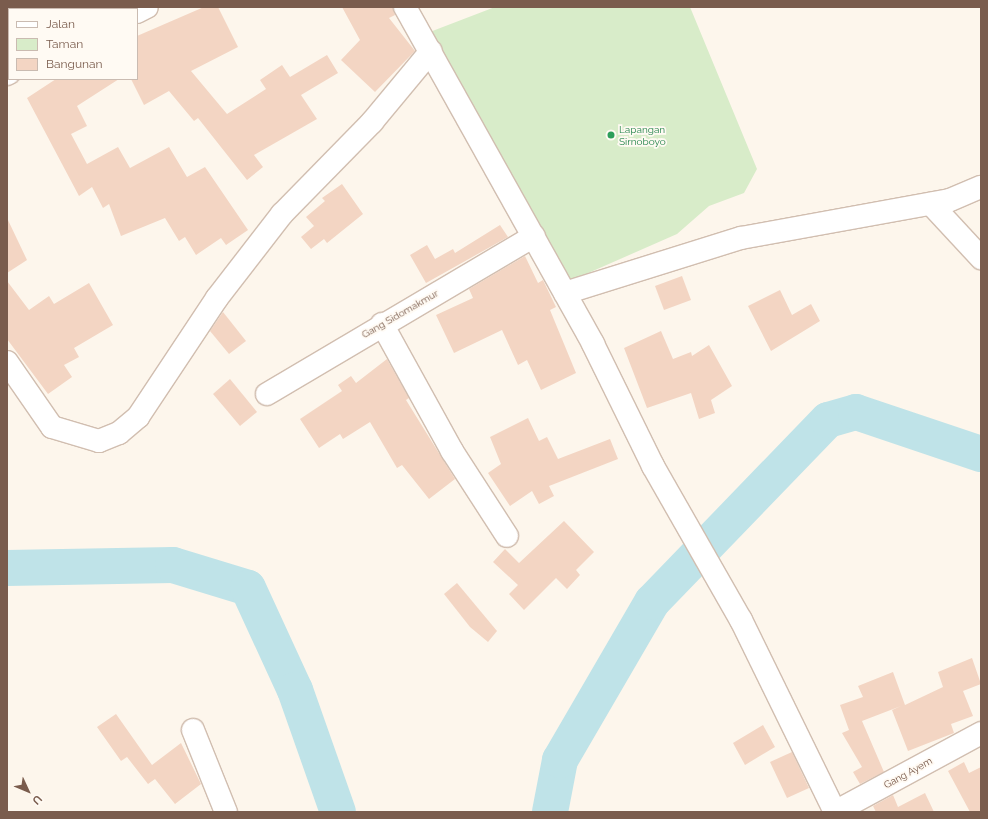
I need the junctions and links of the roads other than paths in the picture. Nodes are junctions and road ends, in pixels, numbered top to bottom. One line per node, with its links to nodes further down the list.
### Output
1 (147, 7): 3 (street)
2 (406, 7): 4 (street)
3 (138, 12)
4 (431, 51): 7 (street); 11 (street)
5 (981, 187): 6 (street)
6 (931, 204): 8 (street); 9 (street)
7 (534, 236): 9 (street); 10 (street, Gang Sidomakmur)
8 (981, 258)
9 (565, 293): 17 (street)
10 (382, 324): 12 (street, Gang Sidomakmur); 13 (street)
11 (7, 362)
12 (267, 394)
13 (507, 536)
14 (193, 730): 16 (street)
15 (981, 733): 17 (street, Gang Ayem)
16 (226, 812)
17 (835, 812)

